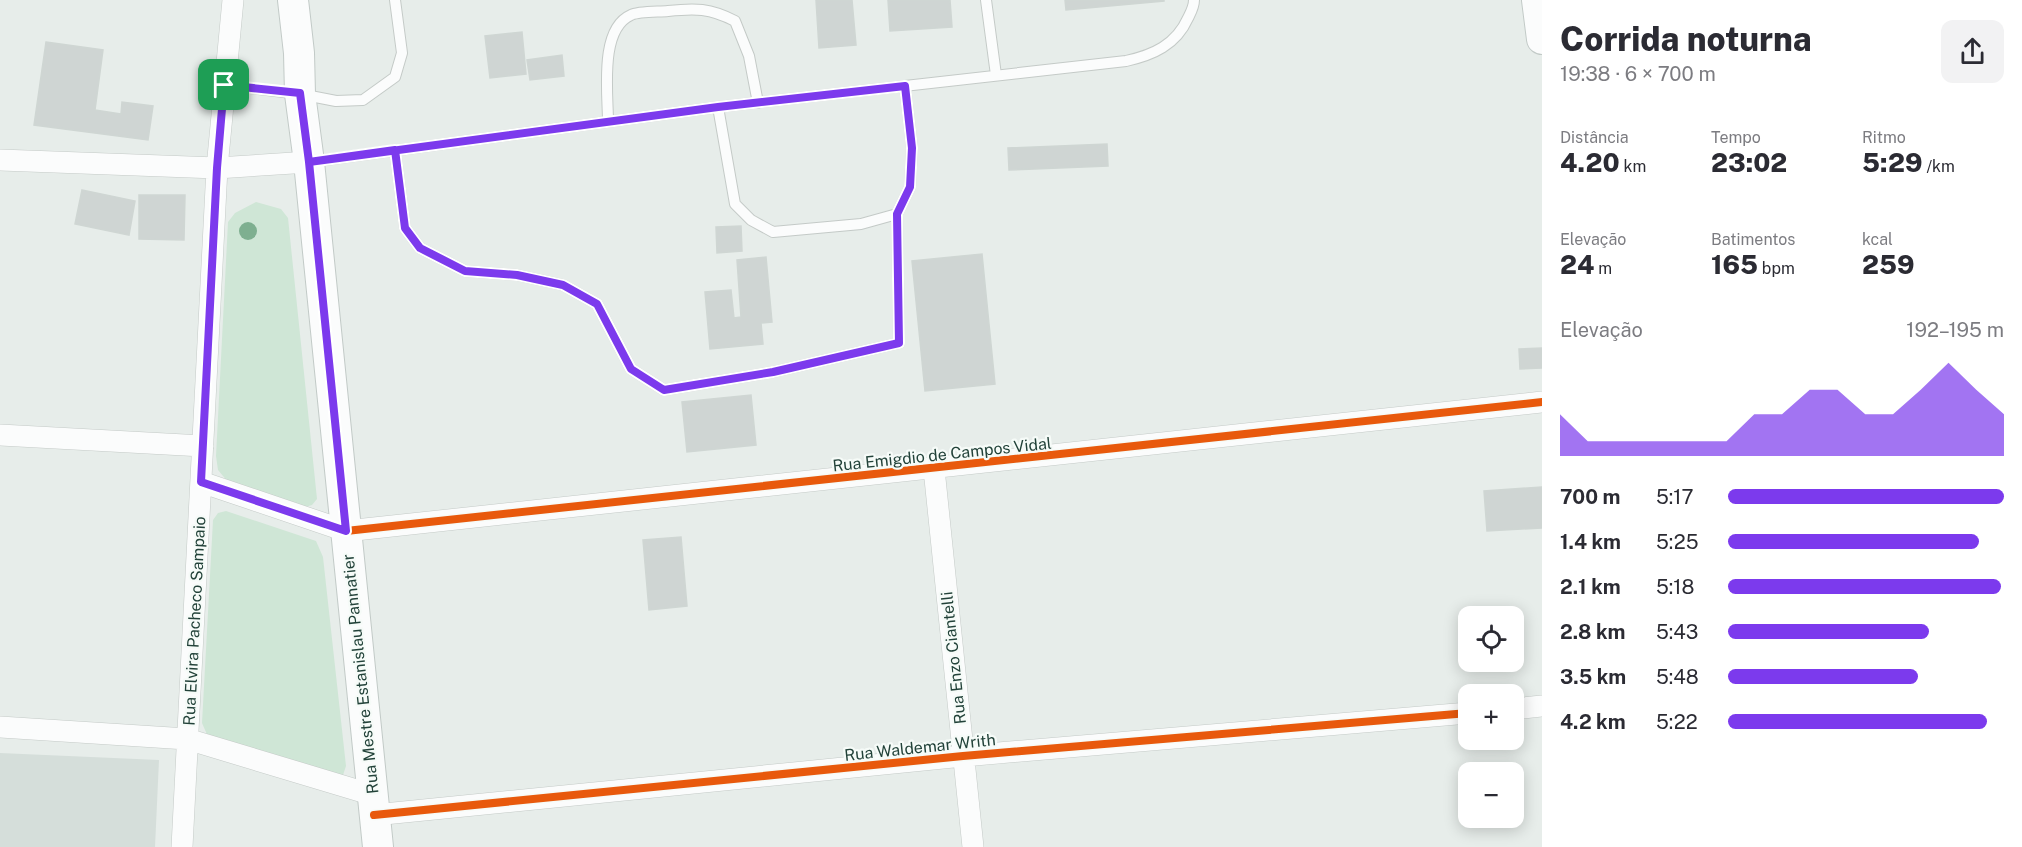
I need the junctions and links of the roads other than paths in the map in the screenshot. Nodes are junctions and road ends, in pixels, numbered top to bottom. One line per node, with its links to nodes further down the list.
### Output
1 (232, 0): 9 (street, Rua Elvira Pacheco Sampaio)
2 (293, 0): 11 (street, Rua Mestre Estanislau Pannatier)
3 (395, 0): 11 (lane)
4 (986, 0): 8 (lane)
5 (1194, 0): 8 (lane)
6 (1537, 0): 7 (street)
7 (1542, 39)
8 (996, 75): 10 (lane)
9 (224, 85): 11 (lane); 18 (street, Rua Elvira Pacheco Sampaio)
10 (905, 86): 12 (lane); 19 (lane)
11 (300, 93): 17 (street, Rua Mestre Estanislau Pannatier)
12 (758, 103): 13 (lane); 14 (lane)
13 (718, 107): 14 (lane); 19 (lane)
14 (608, 122): 15 (lane)
15 (395, 150): 17 (lane); 19 (lane)
16 (0, 160): 18 (street)
17 (309, 162): 18 (street); 25 (street, Rua Mestre Estanislau Pannatier)
18 (217, 168): 22 (street, Rua Elvira Pacheco Sampaio)
19 (897, 214)
20 (1542, 402): 23 (street, Rua Emigdio de Campos Vidal)
21 (0, 435): 22 (street)
22 (203, 446): 24 (street, Rua Elvira Pacheco Sampaio)
23 (934, 469): 25 (street, Rua Emigdio de Campos Vidal); 31 (street, Rua Enzo Ciantelli)
24 (201, 482): 25 (street); 30 (street, Rua Elvira Pacheco Sampaio)
25 (346, 531): 32 (street, Rua Mestre Estanislau Pannatier)
26 (1542, 706): 27 (street)
27 (1524, 708)
28 (1458, 714): 31 (street, Rua Waldemar Writh)
29 (0, 727): 30 (street, Rua Waldemar Writh)
30 (188, 739): 32 (street, Rua Waldemar Writh); 33 (street, Rua Elvira Pacheco Sampaio)
31 (963, 756): 32 (street, Rua Waldemar Writh); 35 (street, Rua Enzo Ciantelli)
32 (374, 805): 34 (street, Rua Mestre Estanislau Pannatier)
33 (182, 847)
34 (378, 847)
35 (973, 847)

